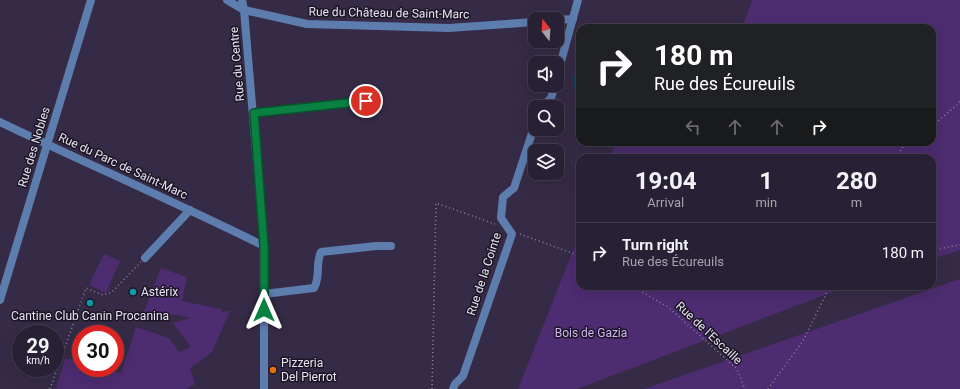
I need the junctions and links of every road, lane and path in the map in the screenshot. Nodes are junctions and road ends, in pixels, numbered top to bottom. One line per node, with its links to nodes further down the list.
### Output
1 (91, 0): 16 (street, Rue des Nobles)
2 (227, 0): 5 (street, Rue du Château de Saint-Marc)
3 (242, 0): 5 (street, Rue du Centre)
4 (578, 0): 6 (street)
5 (244, 10): 8 (street, Rue du Château de Saint-Marc); 12 (street, Rue du Centre)
6 (572, 19): 7 (street); 9 (street)
7 (564, 20)
8 (528, 22)
9 (562, 56)
10 (366, 101): 12 (street)
11 (960, 101): 14 (path)
12 (254, 113): 20 (street, Rue du Centre)
13 (0, 122): 16 (street, Rue du Parc de Saint-Marc)
14 (936, 123)
15 (531, 136): 18 (street, Rue de la Cointe)
16 (47, 144): 17 (street, Rue du Parc de Saint-Marc); 28 (street, Rue des Nobles)
17 (190, 210): 20 (street, Rue du Parc de Saint-Marc); 24 (street, Rue du Parc de Saint-Marc)
18 (510, 231): 23 (path); 31 (path); 32 (street, Rue de la Cointe)
19 (960, 245): 22 (path)
20 (264, 246): 27 (street, Rue du Centre)
21 (391, 246): 27 (street)
22 (936, 249)
23 (576, 254)
24 (145, 258): 29 (path)
25 (639, 290): 33 (path, Rue de l'Escaille)
26 (828, 290): 34 (path)
27 (264, 294): 30 (street, Rue du Centre)
28 (0, 300)
29 (50, 389)
30 (264, 389)
31 (432, 389)
32 (453, 389)
33 (745, 389)
34 (768, 389)

